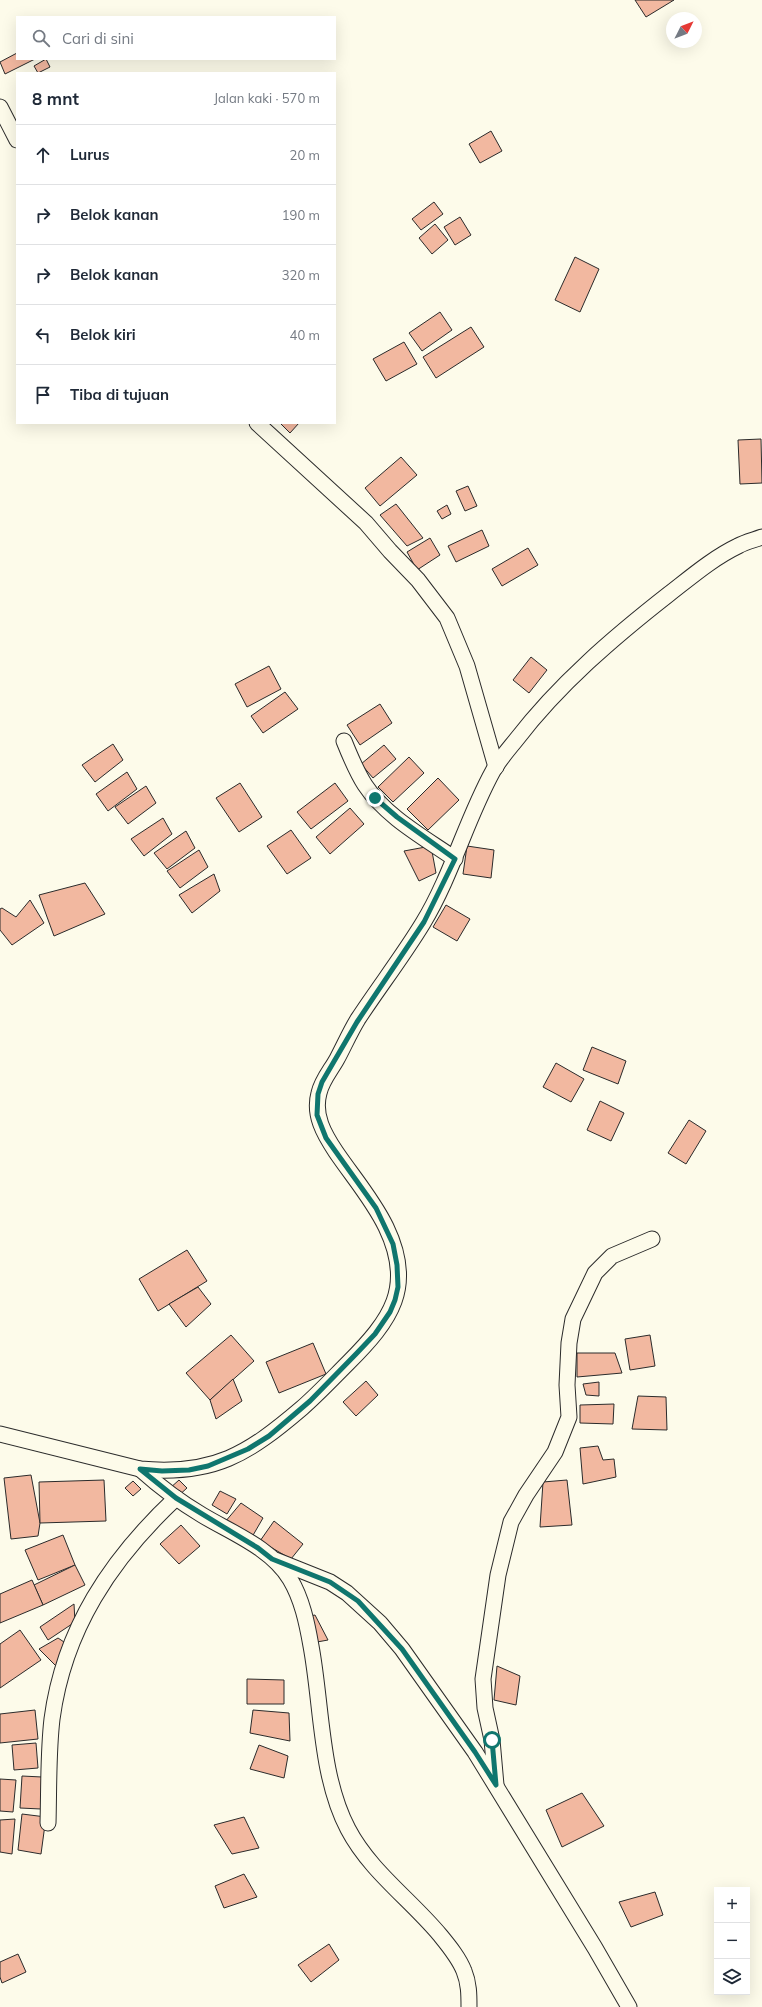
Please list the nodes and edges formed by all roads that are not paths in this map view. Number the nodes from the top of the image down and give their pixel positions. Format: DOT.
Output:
graph roads {
  1 [pos="0,107"];
  2 [pos="16,138"];
  3 [pos="259,424"];
  4 [pos="762,537"];
  5 [pos="344,741"];
  6 [pos="496,767"];
  7 [pos="455,859"];
  8 [pos="652,1239"];
  9 [pos="0,1434"];
  10 [pos="140,1469"];
  11 [pos="176,1498"];
  12 [pos="272,1559"];
  13 [pos="496,1785"];
  14 [pos="48,1823"];
  15 [pos="469,2007"];
  16 [pos="629,2007"];
  1 -- 2 [label="street"];
  3 -- 6 [label="street"];
  4 -- 6 [label="street"];
  5 -- 7 [label="street"];
  6 -- 7 [label="street"];
  7 -- 10 [label="street"];
  8 -- 13 [label="street"];
  9 -- 10 [label="street"];
  10 -- 11 [label="street"];
  11 -- 12 [label="street"];
  11 -- 14 [label="street"];
  12 -- 13 [label="street"];
  12 -- 15 [label="street"];
  13 -- 16 [label="street"];
}
